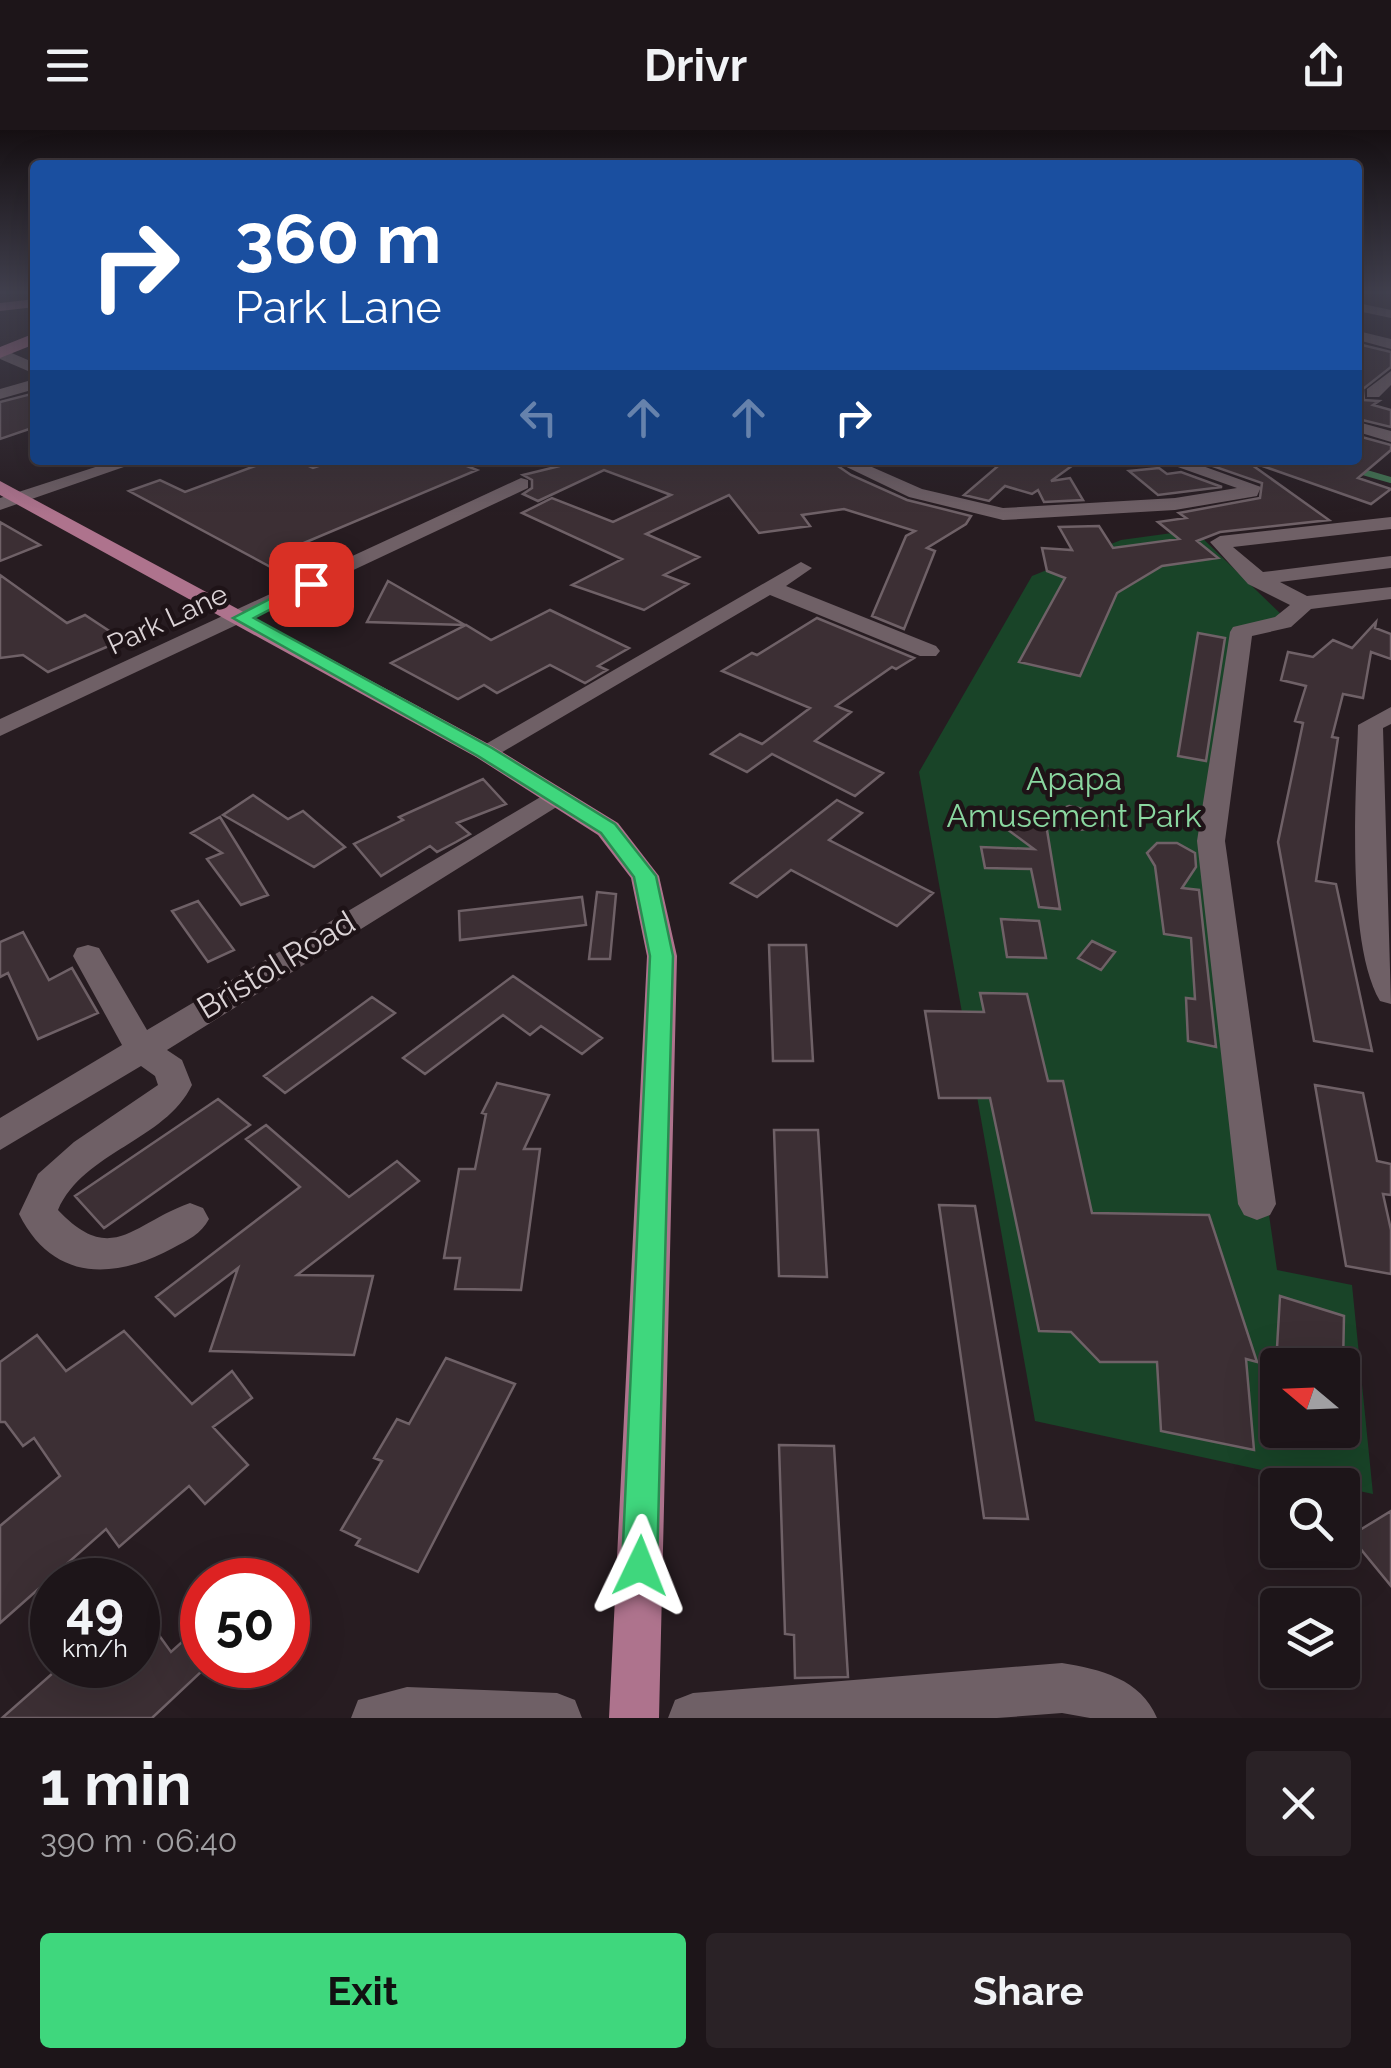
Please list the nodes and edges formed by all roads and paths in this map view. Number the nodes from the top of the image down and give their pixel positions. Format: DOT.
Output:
graph roads {
  1 [pos="1391,376"];
  2 [pos="30,385"];
  3 [pos="1373,392"];
  4 [pos="0,394"];
  5 [pos="1362,429"];
  6 [pos="1391,436"];
  7 [pos="117,465"];
  8 [pos="853,465"];
  9 [pos="1183,465"];
  10 [pos="521,484"];
  11 [pos="6,496"];
  12 [pos="1391,523"];
  13 [pos="1391,562"];
  14 [pos="801,568"];
  15 [pos="1255,579"];
  16 [pos="770,587"];
  17 [pos="1391,593"];
  18 [pos="1305,603"];
  19 [pos="241,618"];
  20 [pos="928,651"];
  21 [pos="1391,714"];
  22 [pos="0,728"];
  23 [pos="485,752"];
  24 [pos="554,797"];
  25 [pos="1380,822"];
  26 [pos="1380,882"];
  27 [pos="88,956"];
  28 [pos="1391,992"];
  29 [pos="140,1048"];
  30 [pos="0,1136"];
  31 [pos="1257,1204"];
  32 [pos="190,1219"];
  33 [pos="376,1718"];
  34 [pos="557,1718"];
  35 [pos="634,1718"];
  36 [pos="693,1718"];
  37 [pos="1132,1718"];
  1 -- 3 [label="street"];
  2 -- 4 [label="street"];
  5 -- 6 [label="street"];
  7 -- 11 [label="street"];
  8 -- 9 [label="street"];
  10 -- 19 [label="street, Park Lane"];
  11 -- 19 [label="main road"];
  12 -- 15 [label="street"];
  13 -- 15 [label="street"];
  14 -- 16 [label="street"];
  15 -- 18 [label="street"];
  16 -- 20 [label="street"];
  16 -- 23 [label="street"];
  17 -- 18 [label="street"];
  18 -- 31 [label="street"];
  19 -- 22 [label="street, Park Lane"];
  19 -- 23 [label="main road"];
  21 -- 25 [label="street"];
  23 -- 24 [label="main road"];
  24 -- 29 [label="street, Bristol Road"];
  24 -- 35 [label="main road"];
  25 -- 26 [label="street"];
  26 -- 28 [label="street"];
  27 -- 29 [label="street"];
  29 -- 30 [label="street, Bristol Road"];
  29 -- 32 [label="street"];
  33 -- 34 [label="street"];
  36 -- 37 [label="street"];
}
